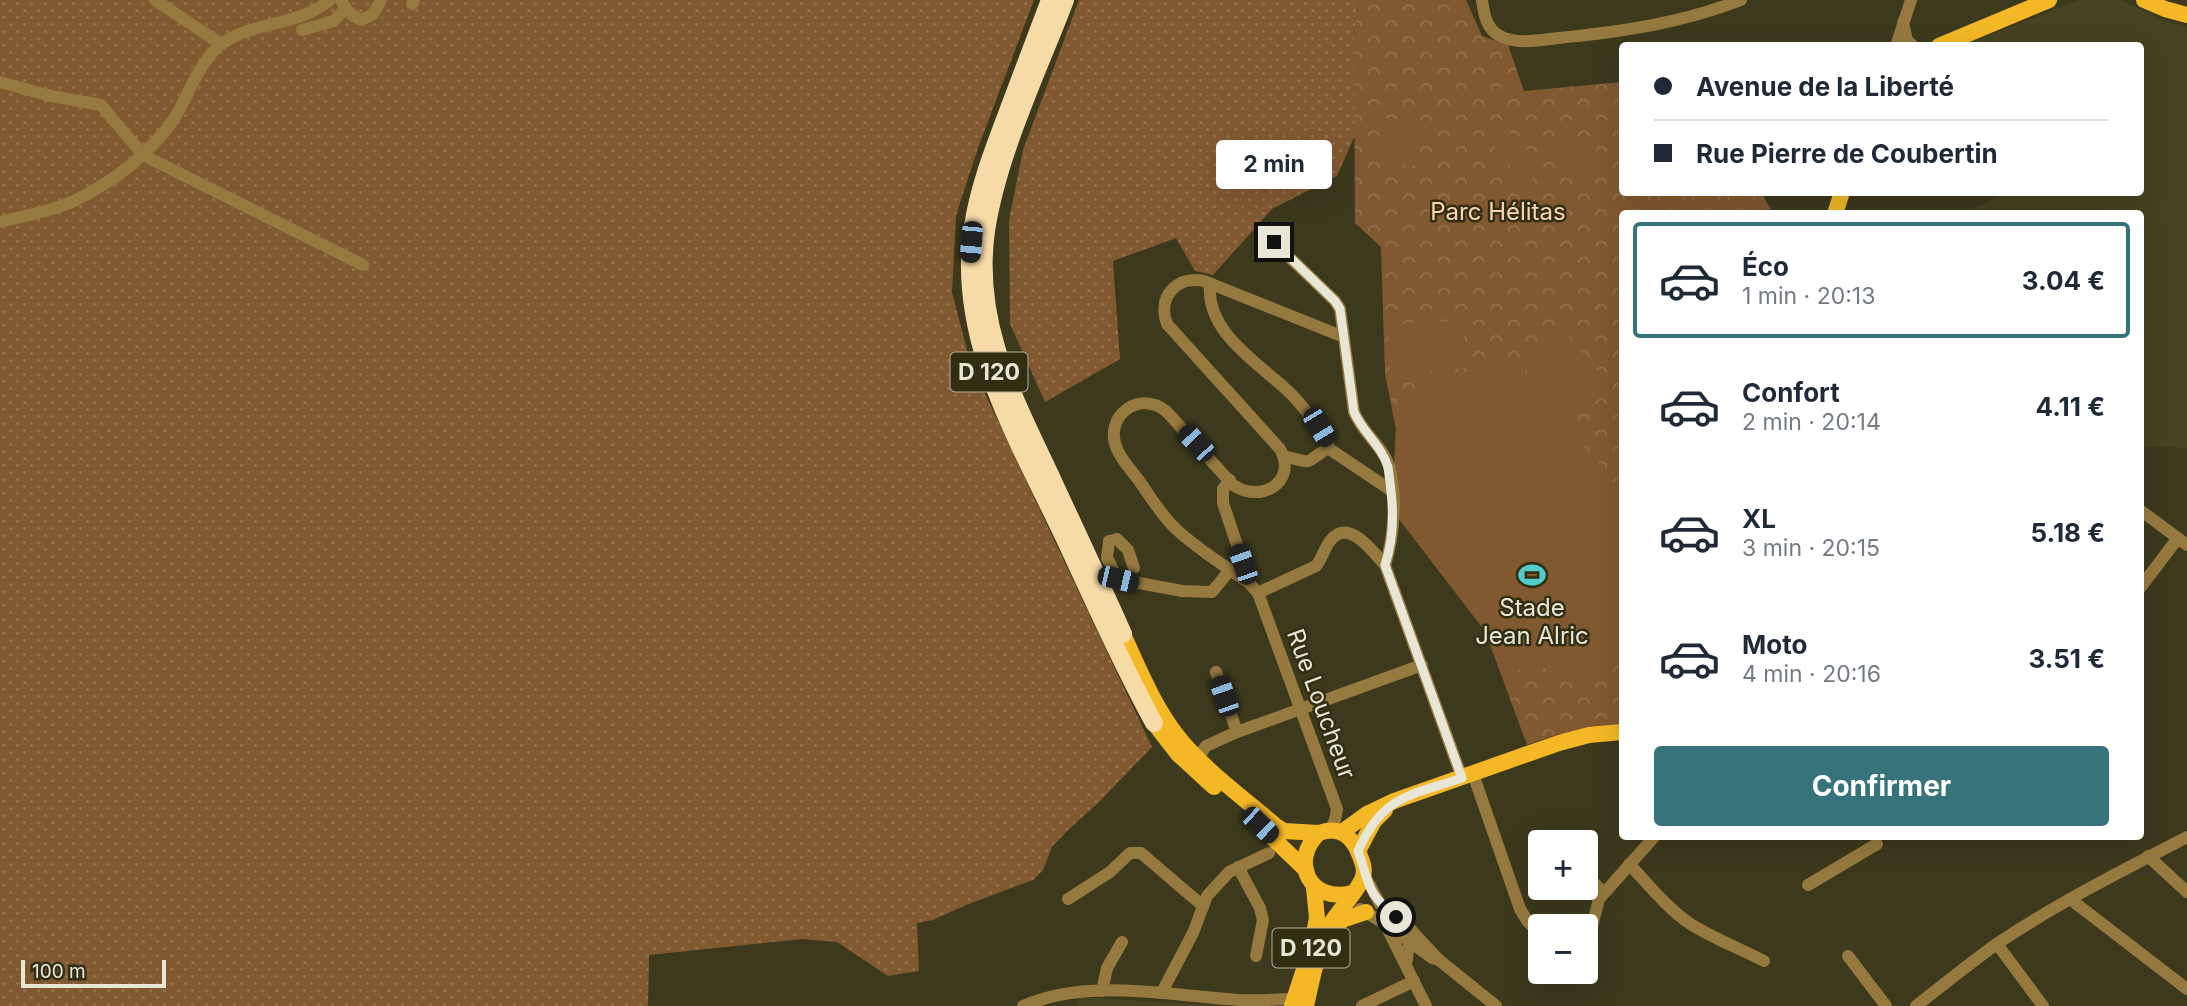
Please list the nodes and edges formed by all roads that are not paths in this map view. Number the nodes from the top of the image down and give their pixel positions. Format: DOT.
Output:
graph roads {
  1 [pos="155,0"];
  2 [pos="330,0"];
  3 [pos="381,0"];
  4 [pos="1050,0"];
  5 [pos="1065,0"];
  6 [pos="1482,0"];
  7 [pos="1741,0"];
  8 [pos="1911,0"];
  9 [pos="2049,0"];
  10 [pos="2144,0"];
  11 [pos="343,4"];
  12 [pos="2187,15"];
  13 [pos="1903,23"];
  14 [pos="302,30"];
  15 [pos="1897,42"];
  16 [pos="1909,42"];
  17 [pos="1949,42"];
  18 [pos="221,44"];
  19 [pos="0,82"];
  20 [pos="143,155"];
  21 [pos="0,222"];
  22 [pos="1261,230"];
  23 [pos="363,265"];
  24 [pos="1210,283"];
  25 [pos="1344,337"];
  26 [pos="1328,448"];
  27 [pos="1284,456"];
  28 [pos="1230,480"];
  29 [pos="1392,491"];
  30 [pos="2144,513"];
  31 [pos="2183,542"];
  32 [pos="1385,565"];
  33 [pos="1134,568"];
  34 [pos="1230,570"];
  35 [pos="2144,584"];
  36 [pos="1254,589"];
  37 [pos="1124,634"];
  38 [pos="1422,665"];
  39 [pos="1216,672"];
  40 [pos="1301,710"];
  41 [pos="1154,723"];
  42 [pos="1237,732"];
  43 [pos="1619,732"];
  44 [pos="1198,758"];
  45 [pos="1468,776"];
  46 [pos="1394,802"];
  47 [pos="1330,832"];
  48 [pos="2187,837"];
  49 [pos="1651,840"];
  50 [pos="1877,845"];
  51 [pos="1358,851"];
  52 [pos="1269,853"];
  53 [pos="2148,856"];
  54 [pos="1629,864"];
  55 [pos="1238,867"];
  56 [pos="1306,870"];
  57 [pos="1364,874"];
  58 [pos="1808,885"];
  59 [pos="1598,887"];
  60 [pos="1314,888"];
  61 [pos="2187,892"];
  62 [pos="1604,893"];
  63 [pos="1344,897"];
  64 [pos="1068,899"];
  65 [pos="2070,899"];
  66 [pos="1203,906"];
  67 [pos="1366,912"];
  68 [pos="1594,914"];
  69 [pos="1528,922"];
  70 [pos="1384,923"];
  71 [pos="1411,937"];
  72 [pos="1122,942"];
  73 [pos="1997,944"];
  74 [pos="1321,950"];
  75 [pos="1256,956"];
  76 [pos="1848,956"];
  77 [pos="1764,961"];
  78 [pos="1406,965"];
  79 [pos="1413,981"];
  80 [pos="2187,989"];
  81 [pos="1102,992"];
  82 [pos="1162,992"];
  83 [pos="1246,1003"];
  84 [pos="1297,1004"];
  85 [pos="1023,1006"];
  86 [pos="1362,1006"];
  87 [pos="1426,1006"];
  88 [pos="1496,1006"];
  89 [pos="1886,1006"];
  90 [pos="1916,1006"];
  91 [pos="2043,1006"];
  1 -- 18 [label="street"];
  2 -- 18 [label="street"];
  3 -- 11 [label="street"];
  4 -- 41 [label="highway, D 120"];
  5 -- 37 [label="highway, D 120"];
  6 -- 7 [label="street"];
  8 -- 13 [label="street"];
  9 -- 17 [label="main road"];
  10 -- 12 [label="main road"];
  11 -- 14 [label="street"];
  13 -- 15 [label="street"];
  13 -- 16 [label="street"];
  18 -- 20 [label="street"];
  19 -- 20 [label="street"];
  20 -- 21 [label="street"];
  20 -- 23 [label="street"];
  22 -- 25 [label="street"];
  24 -- 25 [label="street"];
  24 -- 26 [label="street"];
  24 -- 27 [label="street"];
  25 -- 29 [label="street"];
  26 -- 27 [label="street"];
  26 -- 29 [label="street"];
  27 -- 28 [label="street"];
  28 -- 34 [label="street"];
  28 -- 36 [label="street, Rue Loucheur"];
  29 -- 32 [label="street"];
  30 -- 31 [label="street"];
  31 -- 35 [label="street"];
  32 -- 36 [label="street"];
  32 -- 38 [label="street"];
  33 -- 34 [label="street"];
  34 -- 36 [label="street"];
  36 -- 40 [label="street, Rue Loucheur"];
  37 -- 44 [label="main road, D 120"];
  38 -- 40 [label="street"];
  38 -- 45 [label="street"];
  39 -- 42 [label="street"];
  40 -- 42 [label="street"];
  40 -- 47 [label="street, Rue Loucheur"];
  41 -- 56 [label="main road, D 120"];
  42 -- 44 [label="street"];
  43 -- 45 [label="main road"];
  44 -- 47 [label="main road, D 120"];
  45 -- 46 [label="main road"];
  45 -- 69 [label="street"];
  46 -- 47 [label="main road"];
  46 -- 51 [label="main road"];
  47 -- 51 [label="main road"];
  47 -- 56 [label="main road"];
  48 -- 53 [label="street"];
  49 -- 54 [label="street"];
  50 -- 58 [label="street"];
  51 -- 57 [label="main road"];
  52 -- 55 [label="street"];
  53 -- 61 [label="street"];
  53 -- 65 [label="street"];
  54 -- 62 [label="street"];
  54 -- 77 [label="street"];
  55 -- 66 [label="street"];
  55 -- 75 [label="street"];
  56 -- 60 [label="main road"];
  57 -- 63 [label="main road"];
  57 -- 71 [label="street"];
  59 -- 62 [label="street"];
  60 -- 63 [label="main road"];
  60 -- 84 [label="main road, D 120"];
  62 -- 68 [label="street"];
  63 -- 67 [label="street"];
  63 -- 74 [label="main road, D 120"];
  64 -- 66 [label="street"];
  65 -- 73 [label="street"];
  65 -- 80 [label="street"];
  66 -- 82 [label="street"];
  67 -- 70 [label="street"];
  67 -- 74 [label="main road"];
  70 -- 71 [label="street"];
  70 -- 78 [label="street"];
  71 -- 78 [label="street"];
  71 -- 88 [label="street"];
  72 -- 81 [label="street"];
  73 -- 90 [label="street"];
  73 -- 91 [label="street"];
  74 -- 84 [label="main road, D 120"];
  76 -- 89 [label="street"];
  78 -- 79 [label="street"];
  79 -- 86 [label="street"];
  79 -- 87 [label="street"];
  81 -- 82 [label="street"];
  81 -- 85 [label="street"];
  82 -- 83 [label="street"];
  83 -- 84 [label="street"];
}
